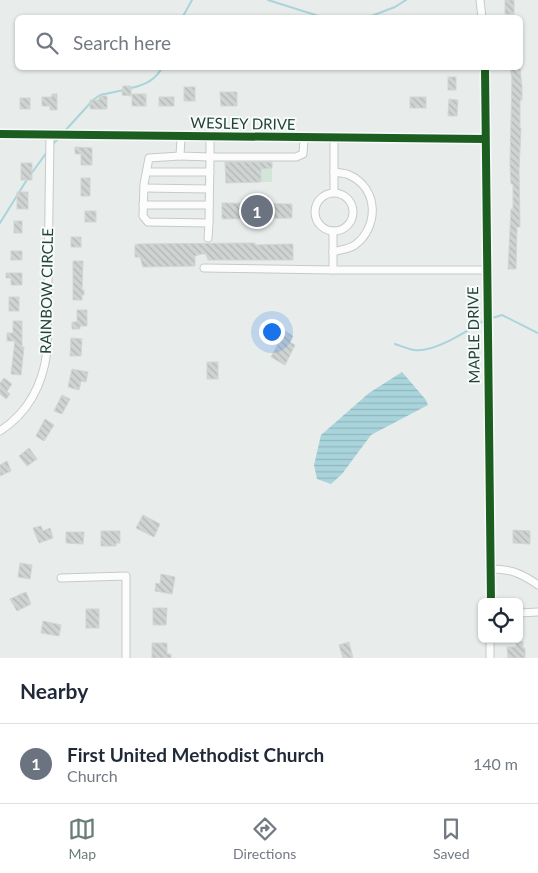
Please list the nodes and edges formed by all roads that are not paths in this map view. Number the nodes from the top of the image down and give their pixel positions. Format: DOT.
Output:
graph roads {
  1 [pos="480,0"];
  2 [pos="482,15"];
  3 [pos="485,70"];
  4 [pos="0,134"];
  5 [pos="50,135"];
  6 [pos="181,137"];
  7 [pos="210,137"];
  8 [pos="304,138"];
  9 [pos="334,138"];
  10 [pos="486,139"];
  11 [pos="180,156"];
  12 [pos="210,157"];
  13 [pos="147,172"];
  14 [pos="210,172"];
  15 [pos="334,172"];
  16 [pos="144,188"];
  17 [pos="209,189"];
  18 [pos="334,192"];
  19 [pos="144,205"];
  20 [pos="209,205"];
  21 [pos="209,223"];
  22 [pos="333,231"];
  23 [pos="208,238"];
  24 [pos="333,252"];
  25 [pos="204,268"];
  26 [pos="333,270"];
  27 [pos="487,270"];
  28 [pos="0,431"];
  29 [pos="490,569"];
  30 [pos="60,578"];
  31 [pos="538,585"];
  32 [pos="491,598"];
  33 [pos="538,612"];
  34 [pos="523,613"];
  35 [pos="490,643"];
  36 [pos="126,658"];
  37 [pos="490,658"];
  1 -- 2 [label="street"];
  3 -- 10 [label="street, MAPLE DRIVE"];
  4 -- 5 [label="street, WESLEY DRIVE"];
  5 -- 6 [label="street, WESLEY DRIVE"];
  5 -- 28 [label="street, RAINBOW CIRCLE"];
  6 -- 7 [label="street, WESLEY DRIVE"];
  6 -- 11 [label="street"];
  7 -- 8 [label="street, WESLEY DRIVE"];
  7 -- 12 [label="street"];
  8 -- 9 [label="street, WESLEY DRIVE"];
  8 -- 12 [label="street"];
  9 -- 10 [label="street, WESLEY DRIVE"];
  9 -- 15 [label="street"];
  10 -- 27 [label="street, MAPLE DRIVE"];
  11 -- 12 [label="street"];
  11 -- 13 [label="street"];
  12 -- 14 [label="street"];
  13 -- 14 [label="street"];
  13 -- 16 [label="street"];
  14 -- 17 [label="street"];
  15 -- 18 [label="street"];
  15 -- 24 [label="street"];
  16 -- 17 [label="street"];
  16 -- 19 [label="street"];
  17 -- 20 [label="street"];
  18 -- 22 [label="street"];
  18 -- 22 [label="street"];
  19 -- 20 [label="street"];
  19 -- 21 [label="street"];
  20 -- 21 [label="street"];
  21 -- 23 [label="street"];
  22 -- 24 [label="street"];
  24 -- 26 [label="street"];
  25 -- 26 [label="street"];
  26 -- 27 [label="street"];
  27 -- 29 [label="street, MAPLE DRIVE"];
  29 -- 31 [label="street"];
  29 -- 32 [label="street, MAPLE DRIVE"];
  30 -- 36 [label="street"];
  33 -- 34 [label="street"];
  35 -- 37 [label="street"];
}
